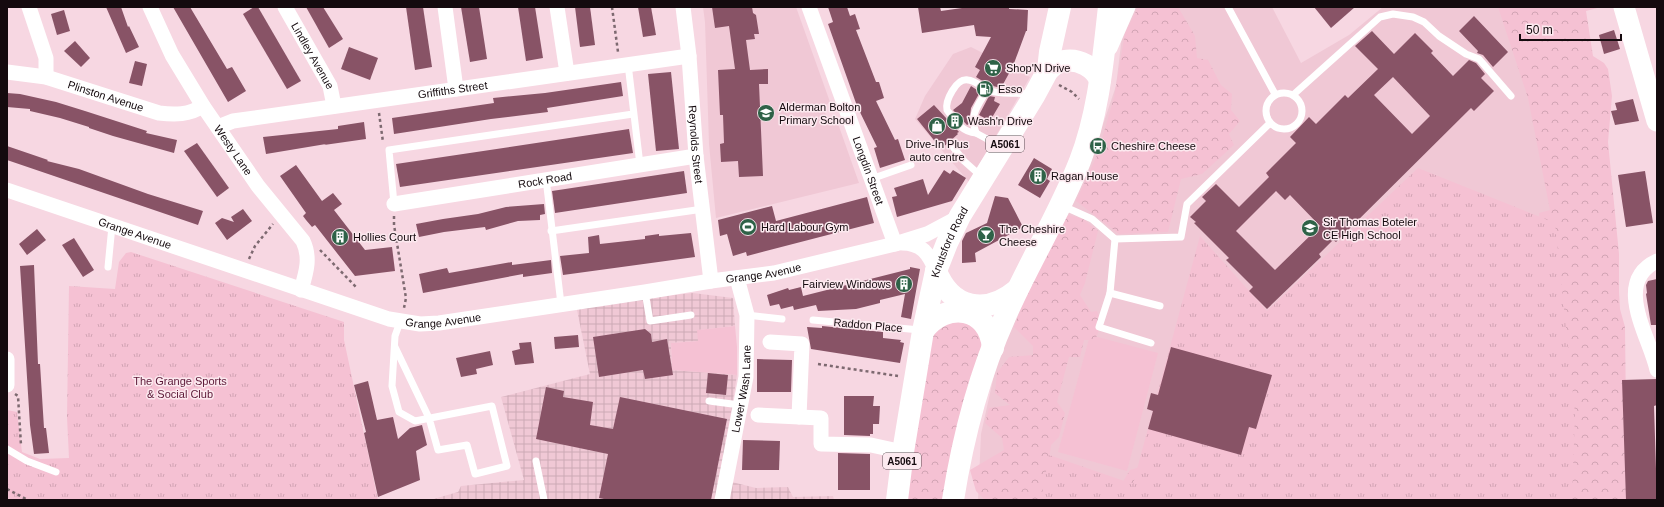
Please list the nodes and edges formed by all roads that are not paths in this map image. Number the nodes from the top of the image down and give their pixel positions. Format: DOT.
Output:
graph roads {
  1 [pos="29,7"];
  2 [pos="150,7"];
  3 [pos="285,7"];
  4 [pos="445,7"];
  5 [pos="557,7"];
  6 [pos="683,7"];
  7 [pos="809,7"];
  8 [pos="1060,7"];
  9 [pos="1109,7"];
  10 [pos="1128,7"];
  11 [pos="1228,7"];
  12 [pos="1624,7"];
  13 [pos="690,56"];
  14 [pos="624,65"];
  15 [pos="7,72"];
  16 [pos="567,73"];
  17 [pos="1101,74"];
  18 [pos="46,76"];
  19 [pos="1052,76"];
  20 [pos="456,89"];
  21 [pos="987,90"];
  22 [pos="1275,94"];
  23 [pos="1293,94"];
  24 [pos="1034,96"];
  25 [pos="1511,96"];
  26 [pos="203,106"];
  27 [pos="334,106"];
  28 [pos="633,114"];
  29 [pos="1657,122"];
  30 [pos="1270,123"];
  31 [pos="218,127"];
  32 [pos="976,133"];
  33 [pos="953,147"];
  34 [pos="1000,152"];
  35 [pos="696,156"];
  36 [pos="640,165"];
  37 [pos="912,166"];
  38 [pos="984,178"];
  39 [pos="871,179"];
  40 [pos="546,180"];
  41 [pos="7,190"];
  42 [pos="394,204"];
  43 [pos="1060,204"];
  44 [pos="703,209"];
  45 [pos="960,216"];
  46 [pos="112,226"];
  47 [pos="552,232"];
  48 [pos="1115,238"];
  49 [pos="895,244"];
  50 [pos="1657,261"];
  51 [pos="108,267"];
  52 [pos="936,271"];
  53 [pos="737,278"];
  54 [pos="711,281"];
  55 [pos="301,290"];
  56 [pos="1017,290"];
  57 [pos="644,292"];
  58 [pos="1110,293"];
  59 [pos="561,304"];
  60 [pos="1160,306"];
  61 [pos="691,315"];
  62 [pos="747,315"];
  63 [pos="782,318"];
  64 [pos="813,320"];
  65 [pos="400,322"];
  66 [pos="923,330"];
  67 [pos="770,342"];
  68 [pos="1151,343"];
  69 [pos="395,347"];
  70 [pos="993,348"];
  71 [pos="7,359"];
  72 [pos="1657,370"];
  73 [pos="10,389"];
  74 [pos="709,401"];
  75 [pos="740,406"];
  76 [pos="758,415"];
  77 [pos="799,417"];
  78 [pos="429,418"];
  79 [pos="7,449"];
  80 [pos="903,452"];
  81 [pos="536,461"];
  82 [pos="56,472"];
  83 [pos="544,500"];
  84 [pos="722,500"];
  85 [pos="897,500"];
  86 [pos="953,500"];
  1 -- 18 [label="street"];
  2 -- 26 [label="street, Westy Lane"];
  3 -- 27 [label="street, Lindley Avenue"];
  4 -- 20 [label="street"];
  5 -- 16 [label="street"];
  6 -- 13 [label="street, Reynolds Street"];
  7 -- 39 [label="street, Longdin Street"];
  8 -- 19 [label="highway, Knutsford Road / A5061"];
  9 -- 17 [label="highway"];
  10 -- 17 [label="street"];
  11 -- 22 [label="lane"];
  12 -- 29 [label="main road"];
  13 -- 14 [label="street, Griffiths Street"];
  13 -- 35 [label="street, Reynolds Street"];
  14 -- 16 [label="street, Griffiths Street"];
  14 -- 28 [label="lane"];
  15 -- 18 [label="street, Plinston Avenue"];
  16 -- 20 [label="street, Griffiths Street"];
  17 -- 19 [label="highway"];
  17 -- 43 [label="highway"];
  18 -- 26 [label="street, Plinston Avenue"];
  19 -- 24 [label="highway, Knutsford Road / A5061"];
  20 -- 27 [label="street, Griffiths Street"];
  21 -- 24 [label="lane"];
  21 -- 32 [label="lane"];
  21 -- 32 [label="lane"];
  22 -- 23 [label="lane"];
  22 -- 30 [label="lane"];
  23 -- 25 [label="lane"];
  23 -- 30 [label="lane"];
  24 -- 34 [label="highway, Knutsford Road / A5061"];
  26 -- 31 [label="street, Westy Lane"];
  27 -- 31 [label="street, Griffiths Street"];
  28 -- 36 [label="lane"];
  28 -- 42 [label="lane"];
  30 -- 48 [label="lane"];
  31 -- 55 [label="street, Westy Lane"];
  32 -- 34 [label="lane"];
  33 -- 38 [label="lane"];
  34 -- 38 [label="highway, Knutsford Road / A5061"];
  35 -- 36 [label="street, Rock Road"];
  35 -- 44 [label="street, Reynolds Street"];
  36 -- 40 [label="street, Rock Road"];
  37 -- 39 [label="lane"];
  38 -- 45 [label="highway, Knutsford Road / A5061"];
  39 -- 49 [label="street, Longdin Street"];
  40 -- 42 [label="street, Rock Road"];
  40 -- 47 [label="lane"];
  41 -- 46 [label="street, Grange Avenue"];
  43 -- 48 [label="lane"];
  43 -- 56 [label="highway"];
  44 -- 47 [label="lane"];
  44 -- 54 [label="street, Reynolds Street"];
  45 -- 49 [label="street, Grange Avenue"];
  45 -- 52 [label="highway, Knutsford Road / A5061"];
  46 -- 51 [label="lane"];
  46 -- 55 [label="street, Grange Avenue"];
  47 -- 59 [label="lane"];
  48 -- 58 [label="lane"];
  49 -- 52 [label="street, Grange Avenue"];
  49 -- 53 [label="street, Grange Avenue"];
  50 -- 72 [label="street"];
  52 -- 56 [label="highway"];
  52 -- 66 [label="highway, Knutsford Road / A5061"];
  53 -- 54 [label="street, Grange Avenue"];
  53 -- 62 [label="street, Lower Wash Lane"];
  54 -- 57 [label="street, Grange Avenue"];
  55 -- 65 [label="street, Grange Avenue"];
  56 -- 70 [label="highway"];
  57 -- 59 [label="street, Grange Avenue"];
  57 -- 61 [label="lane"];
  58 -- 60 [label="lane"];
  58 -- 68 [label="lane"];
  59 -- 65 [label="street, Grange Avenue"];
  62 -- 63 [label="lane"];
  62 -- 75 [label="street, Lower Wash Lane"];
  64 -- 66 [label="lane, Raddon Place"];
  65 -- 69 [label="lane"];
  66 -- 70 [label="highway"];
  66 -- 80 [label="highway, Knutsford Road / A5061"];
  67 -- 77 [label="street"];
  69 -- 78 [label="lane"];
  69 -- 78 [label="lane"];
  70 -- 86 [label="highway"];
  71 -- 73 [label="street"];
  74 -- 75 [label="lane"];
  75 -- 84 [label="street, Lower Wash Lane"];
  76 -- 77 [label="street"];
  77 -- 80 [label="street"];
  78 -- 78 [label="lane"];
  79 -- 82 [label="lane"];
  80 -- 85 [label="highway, Knutsford Road / A5061"];
  81 -- 83 [label="lane"];
}
